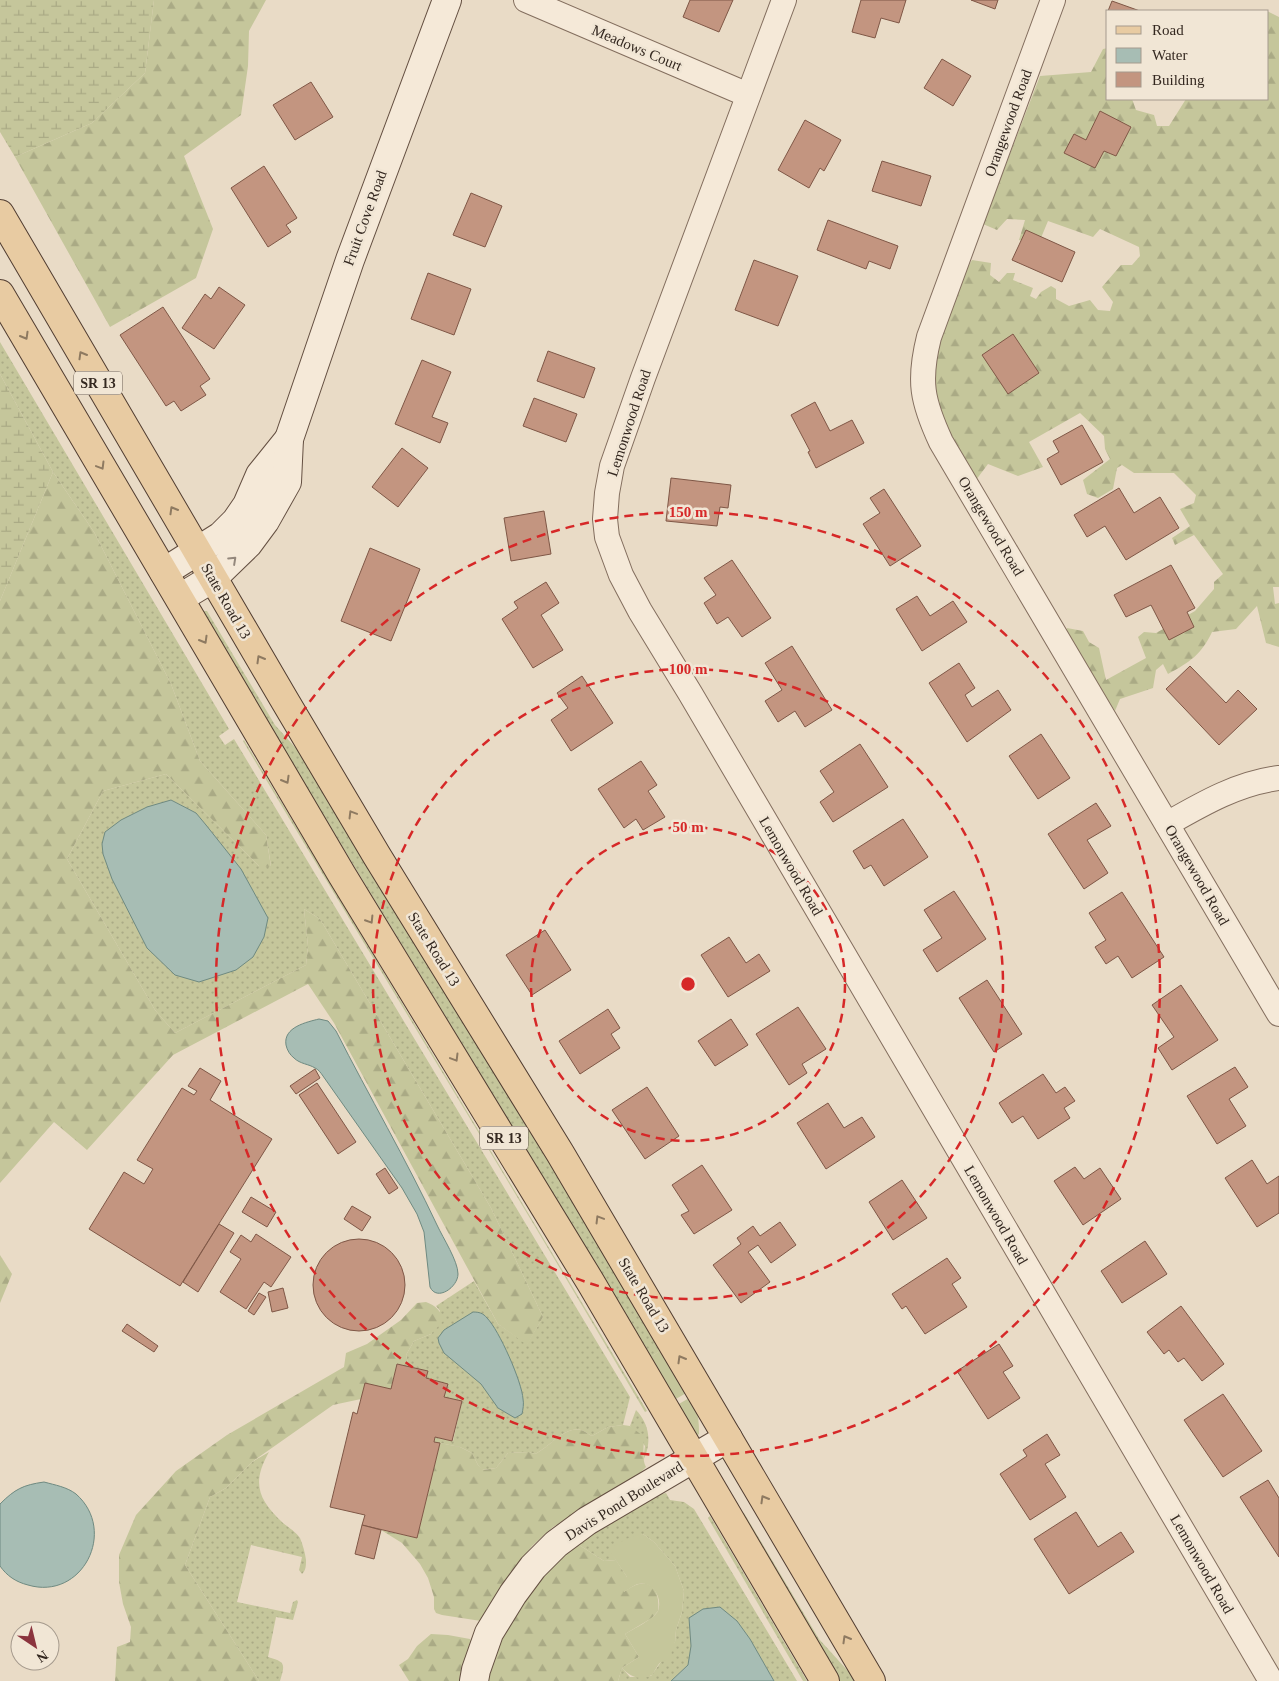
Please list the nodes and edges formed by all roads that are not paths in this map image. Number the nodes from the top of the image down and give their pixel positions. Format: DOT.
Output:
graph roads {
  1 [pos="447,0"];
  2 [pos="526,0"];
  3 [pos="784,0"];
  4 [pos="1053,0"];
  5 [pos="748,95"];
  6 [pos="0,214"];
  7 [pos="0,294"];
  8 [pos="288,439"];
  9 [pos="197,552"];
  10 [pos="164,572"];
  11 [pos="213,578"];
  12 [pos="180,598"];
  13 [pos="1279,778"];
  14 [pos="1167,824"];
  15 [pos="1279,1014"];
  16 [pos="728,1438"];
  17 [pos="694,1457"];
  18 [pos="474,1681"];
  19 [pos="825,1681"];
  20 [pos="871,1681"];
  21 [pos="1271,1681"];
  1 -- 8 [label="street, Fruit Cove Road"];
  2 -- 5 [label="street, Meadows Court"];
  3 -- 5 [label="street, Lemonwood Road"];
  4 -- 14 [label="street, Orangewood Road"];
  5 -- 21 [label="street, Lemonwood Road"];
  9 -- 6 [label="main road, State Road 13 / SR 13, one-way"];
  7 -- 10 [label="main road, SR 13, one-way"];
  8 -- 9 [label="street, Fruit Cove Road"];
  11 -- 8 [label="street, Fruit Cove Road, one-way"];
  9 -- 10 [label="street, Fruit Cove Road"];
  9 -- 11 [label="main road, State Road 13 / SR 13"];
  10 -- 12 [label="main road, SR 13"];
  11 -- 12 [label="street, Fruit Cove Road"];
  16 -- 11 [label="main road, State Road 13 / SR 13, one-way"];
  12 -- 17 [label="main road, SR 13, one-way"];
  13 -- 14 [label="street"];
  14 -- 15 [label="street, Orangewood Road"];
  16 -- 17 [label="street, Davis Pond Boulevard"];
  20 -- 16 [label="main road, State Road 13 / SR 13, one-way"];
  17 -- 18 [label="street, Davis Pond Boulevard"];
  17 -- 19 [label="main road, SR 13"];
}
